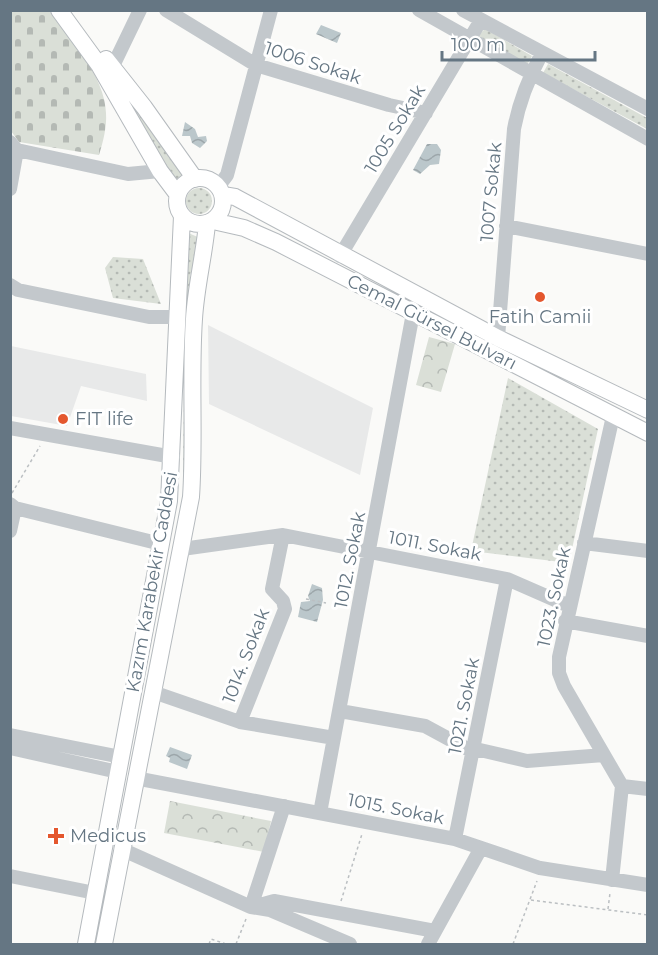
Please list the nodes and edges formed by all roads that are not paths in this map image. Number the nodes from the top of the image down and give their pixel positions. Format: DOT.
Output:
graph roads {
  1 [pos="59,10"];
  2 [pos="70,10"];
  3 [pos="140,10"];
  4 [pos="166,10"];
  5 [pos="271,10"];
  6 [pos="419,10"];
  7 [pos="464,10"];
  8 [pos="481,20"];
  9 [pos="468,40"];
  10 [pos="542,53"];
  11 [pos="256,65"];
  12 [pos="112,68"];
  13 [pos="531,75"];
  14 [pos="648,109"];
  15 [pos="426,113"];
  16 [pos="648,139"];
  17 [pos="14,146"];
  18 [pos="160,171"];
  19 [pos="195,179"];
  20 [pos="10,189"];
  21 [pos="220,191"];
  22 [pos="178,195"];
  23 [pos="182,216"];
  24 [pos="210,222"];
  25 [pos="506,226"];
  26 [pos="648,254"];
  27 [pos="340,256"];
  28 [pos="10,285"];
  29 [pos="413,313"];
  30 [pos="178,317"];
  31 [pos="498,338"];
  32 [pos="648,410"];
  33 [pos="613,416"];
  34 [pos="10,428"];
  35 [pos="648,433"];
  36 [pos="173,457"];
  37 [pos="12,503"];
  38 [pos="10,531"];
  39 [pos="283,535"];
  40 [pos="584,543"];
  41 [pos="161,544"];
  42 [pos="182,549"];
  43 [pos="648,551"];
  44 [pos="370,552"];
  45 [pos="507,579"];
  46 [pos="569,606"];
  47 [pos="566,621"];
  48 [pos="648,636"];
  49 [pos="153,692"];
  50 [pos="340,711"];
  51 [pos="240,722"];
  52 [pos="10,735"];
  53 [pos="334,738"];
  54 [pos="10,748"];
  55 [pos="473,753"];
  56 [pos="604,754"];
  57 [pos="119,765"];
  58 [pos="135,778"];
  59 [pos="622,786"];
  60 [pos="648,789"];
  61 [pos="284,806"];
  62 [pos="320,813"];
  63 [pos="455,839"];
  64 [pos="481,848"];
  65 [pos="121,849"];
  66 [pos="10,876"];
  67 [pos="612,880"];
  68 [pos="648,885"];
  69 [pos="95,893"];
  70 [pos="251,907"];
  71 [pos="435,931"];
  72 [pos="86,945"];
  73 [pos="104,945"];
  74 [pos="350,945"];
  75 [pos="429,945"];
  1 -- 18 [label="main road"];
  2 -- 12 [label="main road"];
  3 -- 12 [label="street"];
  4 -- 11 [label="street, 1006 Sokak"];
  5 -- 11 [label="street"];
  6 -- 9 [label="street"];
  7 -- 8 [label="street"];
  8 -- 9 [label="street, 1005 Sokak"];
  8 -- 10 [label="street"];
  9 -- 13 [label="street"];
  9 -- 15 [label="street, 1005 Sokak"];
  10 -- 13 [label="street, 1007 Sokak"];
  10 -- 14 [label="street"];
  11 -- 15 [label="street, 1006 Sokak"];
  11 -- 21 [label="street"];
  12 -- 19 [label="main road"];
  13 -- 16 [label="street"];
  13 -- 25 [label="street, 1007 Sokak"];
  15 -- 27 [label="street, 1005 Sokak"];
  17 -- 18 [label="street"];
  17 -- 20 [label="street"];
  18 -- 22 [label="main road"];
  19 -- 21 [label="main road"];
  19 -- 22 [label="main road"];
  21 -- 24 [label="main road"];
  21 -- 27 [label="main road, Cemal Gürsel Bulvarı"];
  22 -- 23 [label="main road"];
  23 -- 24 [label="main road"];
  23 -- 30 [label="main road, Kazım Karabekir Caddesi"];
  24 -- 29 [label="main road, Cemal Gürsel Bulvarı"];
  24 -- 42 [label="main road, Kazım Karabekir Caddesi"];
  25 -- 26 [label="street"];
  25 -- 31 [label="street, 1007 Sokak"];
  27 -- 31 [label="main road, Cemal Gürsel Bulvarı"];
  28 -- 30 [label="street"];
  29 -- 33 [label="main road, Cemal Gürsel Bulvarı"];
  29 -- 44 [label="street, 1012. Sokak"];
  30 -- 36 [label="main road, Kazım Karabekir Caddesi"];
  31 -- 32 [label="main road, Cemal Gürsel Bulvarı"];
  33 -- 35 [label="main road, Cemal Gürsel Bulvarı"];
  33 -- 40 [label="street, 1023. Sokak"];
  34 -- 36 [label="street"];
  36 -- 41 [label="main road, Kazım Karabekir Caddesi"];
  37 -- 38 [label="street"];
  37 -- 41 [label="street"];
  39 -- 42 [label="street, 1011. Sokak"];
  39 -- 44 [label="street, 1011. Sokak"];
  39 -- 51 [label="street, 1014. Sokak"];
  40 -- 43 [label="street"];
  40 -- 46 [label="street, 1023. Sokak"];
  41 -- 57 [label="main road, Kazım Karabekir Caddesi"];
  42 -- 49 [label="main road, Kazım Karabekir Caddesi"];
  44 -- 45 [label="street, 1011. Sokak"];
  44 -- 50 [label="street, 1012. Sokak"];
  45 -- 46 [label="street, 1011. Sokak"];
  45 -- 55 [label="street, 1021. Sokak"];
  46 -- 47 [label="street, 1023. Sokak"];
  47 -- 48 [label="street"];
  47 -- 56 [label="street, 1023. Sokak"];
  49 -- 51 [label="street"];
  49 -- 58 [label="main road, Kazım Karabekir Caddesi"];
  50 -- 53 [label="street, 1012. Sokak"];
  50 -- 55 [label="street"];
  51 -- 53 [label="street"];
  52 -- 57 [label="street"];
  53 -- 62 [label="street, 1012. Sokak"];
  54 -- 57 [label="street"];
  55 -- 56 [label="street"];
  55 -- 63 [label="street, 1021. Sokak"];
  56 -- 59 [label="street, 1023. Sokak"];
  57 -- 69 [label="main road, Kazım Karabekir Caddesi"];
  58 -- 61 [label="street, 1015. Sokak"];
  58 -- 65 [label="main road, Kazım Karabekir Caddesi"];
  59 -- 60 [label="street"];
  59 -- 67 [label="street"];
  61 -- 62 [label="street, 1015. Sokak"];
  61 -- 70 [label="street"];
  62 -- 63 [label="street, 1015. Sokak"];
  63 -- 64 [label="street, 1015. Sokak"];
  64 -- 67 [label="street, 1015. Sokak"];
  64 -- 71 [label="street"];
  65 -- 70 [label="street"];
  65 -- 73 [label="main road, Kazım Karabekir Caddesi"];
  66 -- 69 [label="street"];
  67 -- 68 [label="street, 1015. Sokak"];
  69 -- 72 [label="main road, Kazım Karabekir Caddesi"];
  70 -- 71 [label="street"];
  70 -- 74 [label="street"];
  71 -- 75 [label="street"];
}
